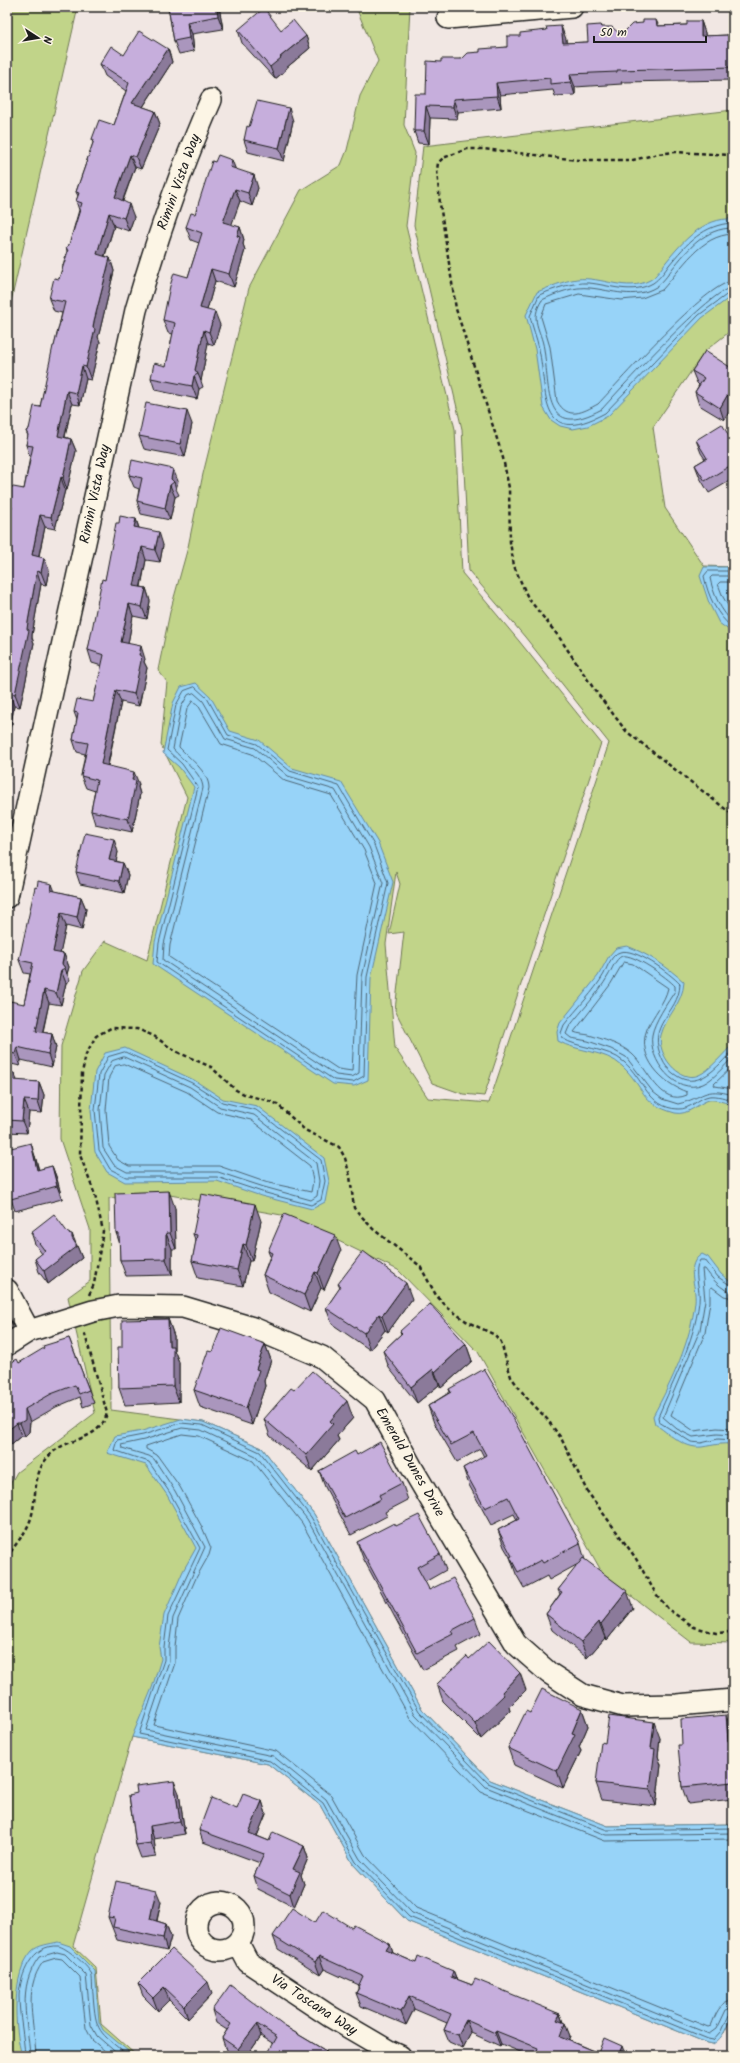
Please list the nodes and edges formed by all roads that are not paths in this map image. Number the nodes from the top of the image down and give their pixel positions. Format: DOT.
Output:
graph roads {
  1 [pos="572,7"];
  2 [pos="448,18"];
  3 [pos="211,100"];
  4 [pos="7,897"];
  5 [pos="7,1290"];
  6 [pos="29,1331"];
  7 [pos="7,1345"];
  8 [pos="733,1700"];
  9 [pos="238,1943"];
  10 [pos="400,2056"];
  1 -- 2 [label="street"];
  3 -- 4 [label="street, Rimini Vista Way"];
  5 -- 6 [label="street"];
  6 -- 7 [label="street, Emerald Dunes Drive"];
  6 -- 8 [label="street, Emerald Dunes Drive"];
  9 -- 10 [label="street, Via Toscana Way"];
}
